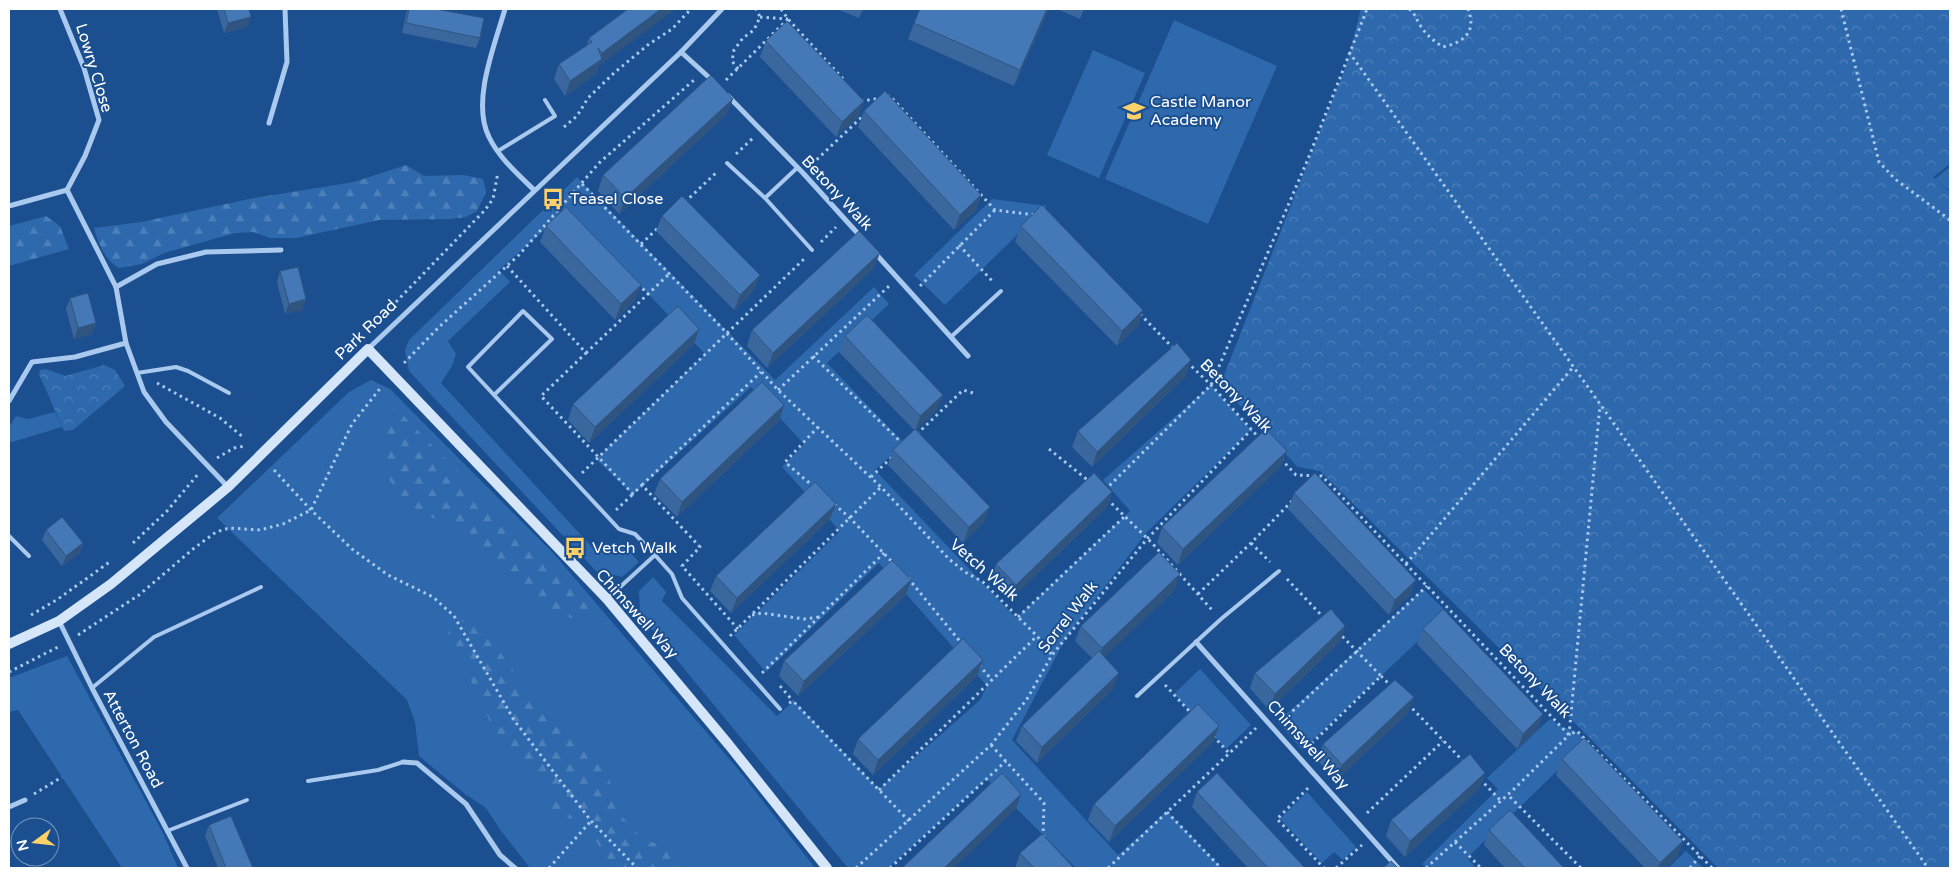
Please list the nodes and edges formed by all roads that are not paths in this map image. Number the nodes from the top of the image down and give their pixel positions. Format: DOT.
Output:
graph roads {
  1 [pos="60,9"];
  2 [pos="285,9"];
  3 [pos="505,9"];
  4 [pos="722,9"];
  5 [pos="681,52"];
  6 [pos="719,87"];
  7 [pos="725,93"];
  8 [pos="545,100"];
  9 [pos="269,123"];
  10 [pos="498,151"];
  11 [pos="727,163"];
  12 [pos="797,168"];
  13 [pos="67,190"];
  14 [pos="534,190"];
  15 [pos="765,198"];
  16 [pos="9,206"];
  17 [pos="864,241"];
  18 [pos="870,248"];
  19 [pos="280,250"];
  20 [pos="812,250"];
  21 [pos="116,287"];
  22 [pos="1001,292"];
  23 [pos="952,336"];
  24 [pos="126,344"];
  25 [pos="368,349"];
  26 [pos="968,356"];
  27 [pos="137,373"];
  28 [pos="229,393"];
  29 [pos="494,395"];
  30 [pos="9,401"];
  31 [pos="228,487"];
  32 [pos="9,536"];
  33 [pos="655,555"];
  34 [pos="29,556"];
  35 [pos="1279,571"];
  36 [pos="261,587"];
  37 [pos="607,599"];
  38 [pos="59,621"];
  39 [pos="1196,642"];
  40 [pos="9,644"];
  41 [pos="92,688"];
  42 [pos="1137,696"];
  43 [pos="780,709"];
  44 [pos="403,762"];
  45 [pos="308,781"];
  46 [pos="25,800"];
  47 [pos="247,800"];
  48 [pos="9,807"];
  49 [pos="167,831"];
  50 [pos="187,868"];
  51 [pos="515,868"];
  52 [pos="827,868"];
  53 [pos="1398,868"];
  1 -- 13 [label="street, Lowry Close"];
  2 -- 9 [label="street"];
  3 -- 10 [label="street"];
  4 -- 5 [label="street, Park Road"];
  5 -- 6 [label="street"];
  5 -- 14 [label="street, Park Road"];
  7 -- 12 [label="street, Betony Walk"];
  8 -- 10 [label="lane"];
  10 -- 14 [label="street"];
  11 -- 15 [label="lane"];
  12 -- 15 [label="lane"];
  12 -- 17 [label="street, Betony Walk"];
  13 -- 16 [label="street"];
  13 -- 21 [label="street"];
  14 -- 25 [label="street, Park Road"];
  15 -- 20 [label="lane"];
  18 -- 23 [label="street, Betony Walk"];
  19 -- 21 [label="street"];
  21 -- 24 [label="street"];
  22 -- 23 [label="lane"];
  23 -- 26 [label="street, Betony Walk"];
  24 -- 27 [label="street"];
  24 -- 30 [label="street"];
  25 -- 31 [label="street, Park Road"];
  25 -- 37 [label="street, Chimswell Way"];
  27 -- 28 [label="lane"];
  27 -- 31 [label="street"];
  29 -- 29 [label="lane"];
  29 -- 33 [label="lane"];
  31 -- 38 [label="street, Park Road"];
  32 -- 34 [label="lane"];
  33 -- 37 [label="lane"];
  33 -- 43 [label="lane"];
  35 -- 39 [label="lane"];
  36 -- 41 [label="lane"];
  37 -- 52 [label="street, Chimswell Way"];
  38 -- 40 [label="street, Park Road"];
  38 -- 41 [label="street, Atterton Road"];
  39 -- 42 [label="lane"];
  39 -- 53 [label="street, Chimswell Way"];
  41 -- 49 [label="street, Atterton Road"];
  44 -- 45 [label="lane"];
  44 -- 51 [label="street"];
  46 -- 48 [label="street"];
  47 -- 49 [label="lane"];
  49 -- 50 [label="street, Atterton Road"];
}
